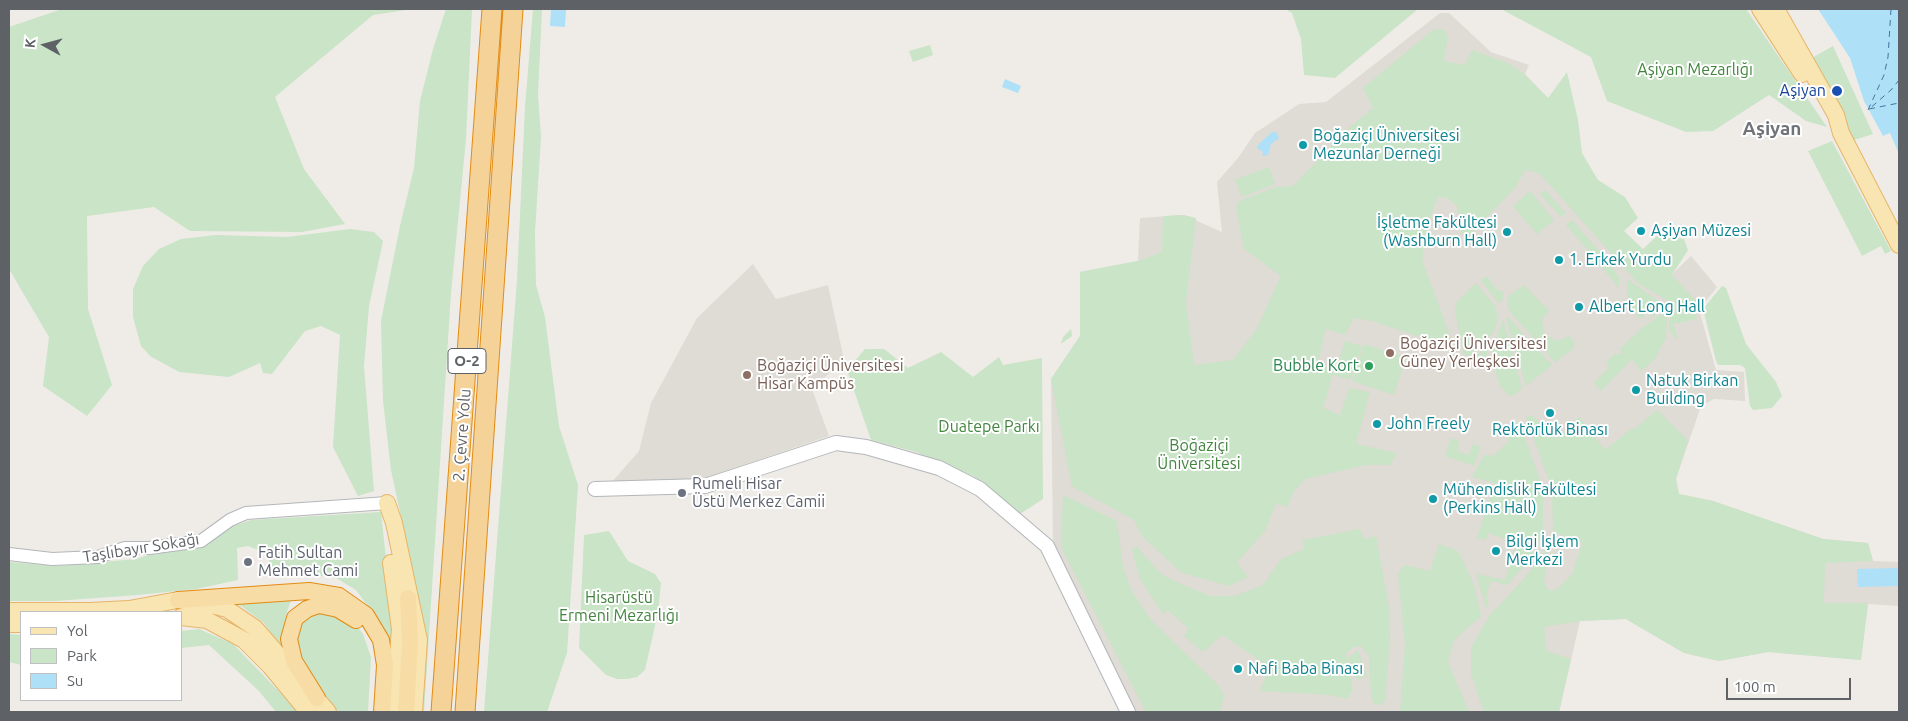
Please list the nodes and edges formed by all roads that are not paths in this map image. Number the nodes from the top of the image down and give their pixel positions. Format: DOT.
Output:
graph roads {
  1 [pos="492,9"];
  2 [pos="513,9"];
  3 [pos="1760,9"];
  4 [pos="1776,9"];
  5 [pos="1841,133"];
  6 [pos="1899,245"];
  7 [pos="595,489"];
  8 [pos="387,503"];
  9 [pos="9,554"];
  10 [pos="408,598"];
  11 [pos="178,600"];
  12 [pos="9,611"];
  13 [pos="182,617"];
  14 [pos="317,698"];
  15 [pos="308,712"];
  16 [pos="328,712"];
  17 [pos="374,712"];
  18 [pos="382,712"];
  19 [pos="393,712"];
  20 [pos="406,712"];
  21 [pos="414,712"];
  22 [pos="442,712"];
  23 [pos="465,712"];
  24 [pos="1128,712"];
  1 -- 22 [label="highway, 2. Çevre Yolu / O-2"];
  2 -- 23 [label="highway, 2. Çevre Yolu / O-2"];
  3 -- 5 [label="main road"];
  4 -- 5 [label="main road"];
  5 -- 6 [label="main road"];
  7 -- 24 [label="main road"];
  8 -- 9 [label="street, Taşlıbayır Sokağı"];
  8 -- 10 [label="main road"];
  8 -- 19 [label="main road"];
  10 -- 20 [label="highway"];
  10 -- 21 [label="main road"];
  11 -- 12 [label="main road"];
  11 -- 14 [label="main road"];
  11 -- 18 [label="highway"];
  13 -- 15 [label="main road"];
  14 -- 16 [label="main road"];
  14 -- 17 [label="highway"];
}
